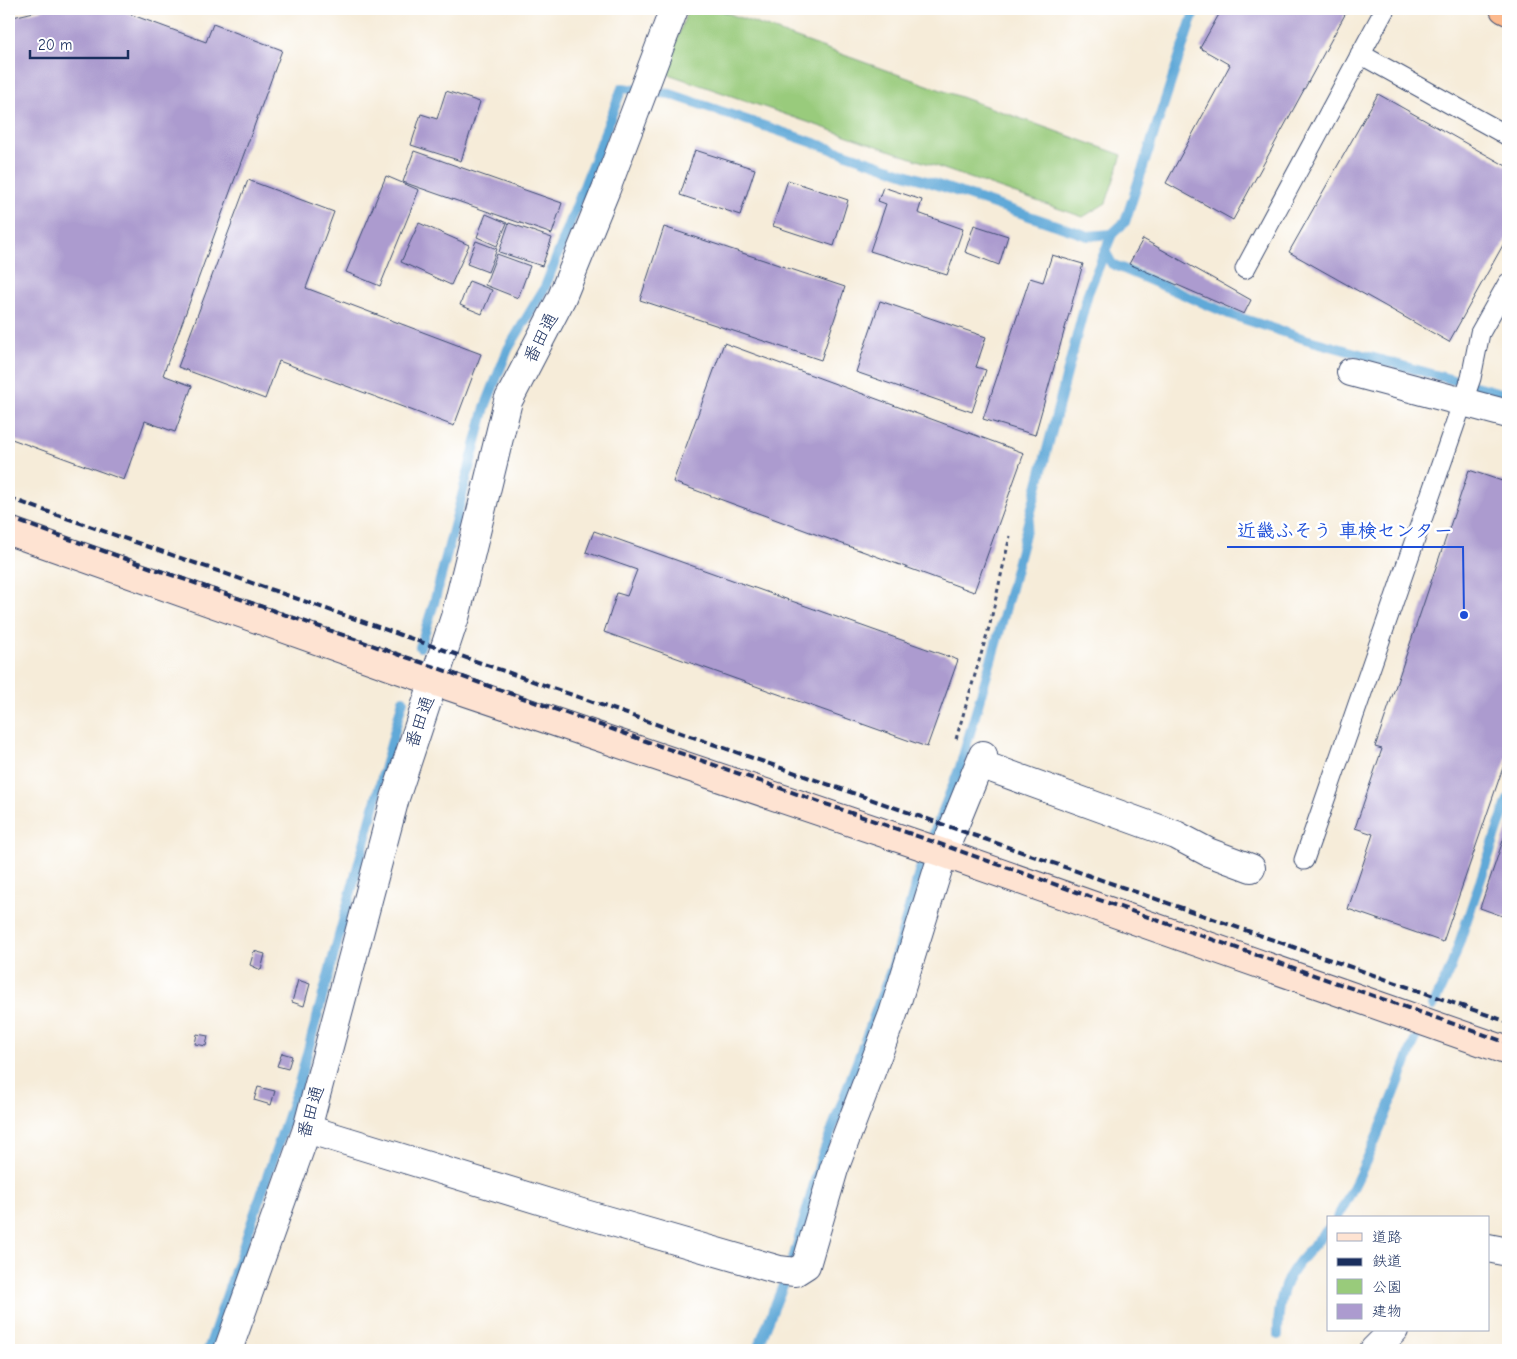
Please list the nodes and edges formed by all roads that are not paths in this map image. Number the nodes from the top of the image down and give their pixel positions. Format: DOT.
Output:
graph roads {
  1 [pos="674,9"];
  2 [pos="1385,9"];
  3 [pos="1504,9"];
  4 [pos="1508,11"];
  5 [pos="1360,54"];
  6 [pos="1508,136"];
  7 [pos="1245,269"];
  8 [pos="1508,283"];
  9 [pos="1351,372"];
  10 [pos="1467,389"];
  11 [pos="1508,414"];
  12 [pos="9,531"];
  13 [pos="434,682"];
  14 [pos="932,850"];
  15 [pos="1304,860"];
  16 [pos="1251,868"];
  17 [pos="1508,1051"];
  18 [pos="307,1129"];
  19 [pos="1490,1248"];
  20 [pos="1508,1252"];
  21 [pos="1392,1332"];
  22 [pos="228,1350"];
  23 [pos="1374,1350"];
  1 -- 13 [label="street, 番田通"];
  2 -- 5 [label="lane"];
  3 -- 4 [label="highway"];
  5 -- 6 [label="lane"];
  5 -- 7 [label="lane"];
  8 -- 10 [label="lane"];
  9 -- 10 [label="street"];
  10 -- 11 [label="street"];
  10 -- 15 [label="lane"];
  12 -- 13 [label="street"];
  13 -- 14 [label="street"];
  13 -- 18 [label="street, 番田通"];
  14 -- 16 [label="street"];
  14 -- 17 [label="street"];
  14 -- 18 [label="street"];
  18 -- 22 [label="street, 番田通"];
  19 -- 20 [label="street"];
  21 -- 23 [label="street"];
}
